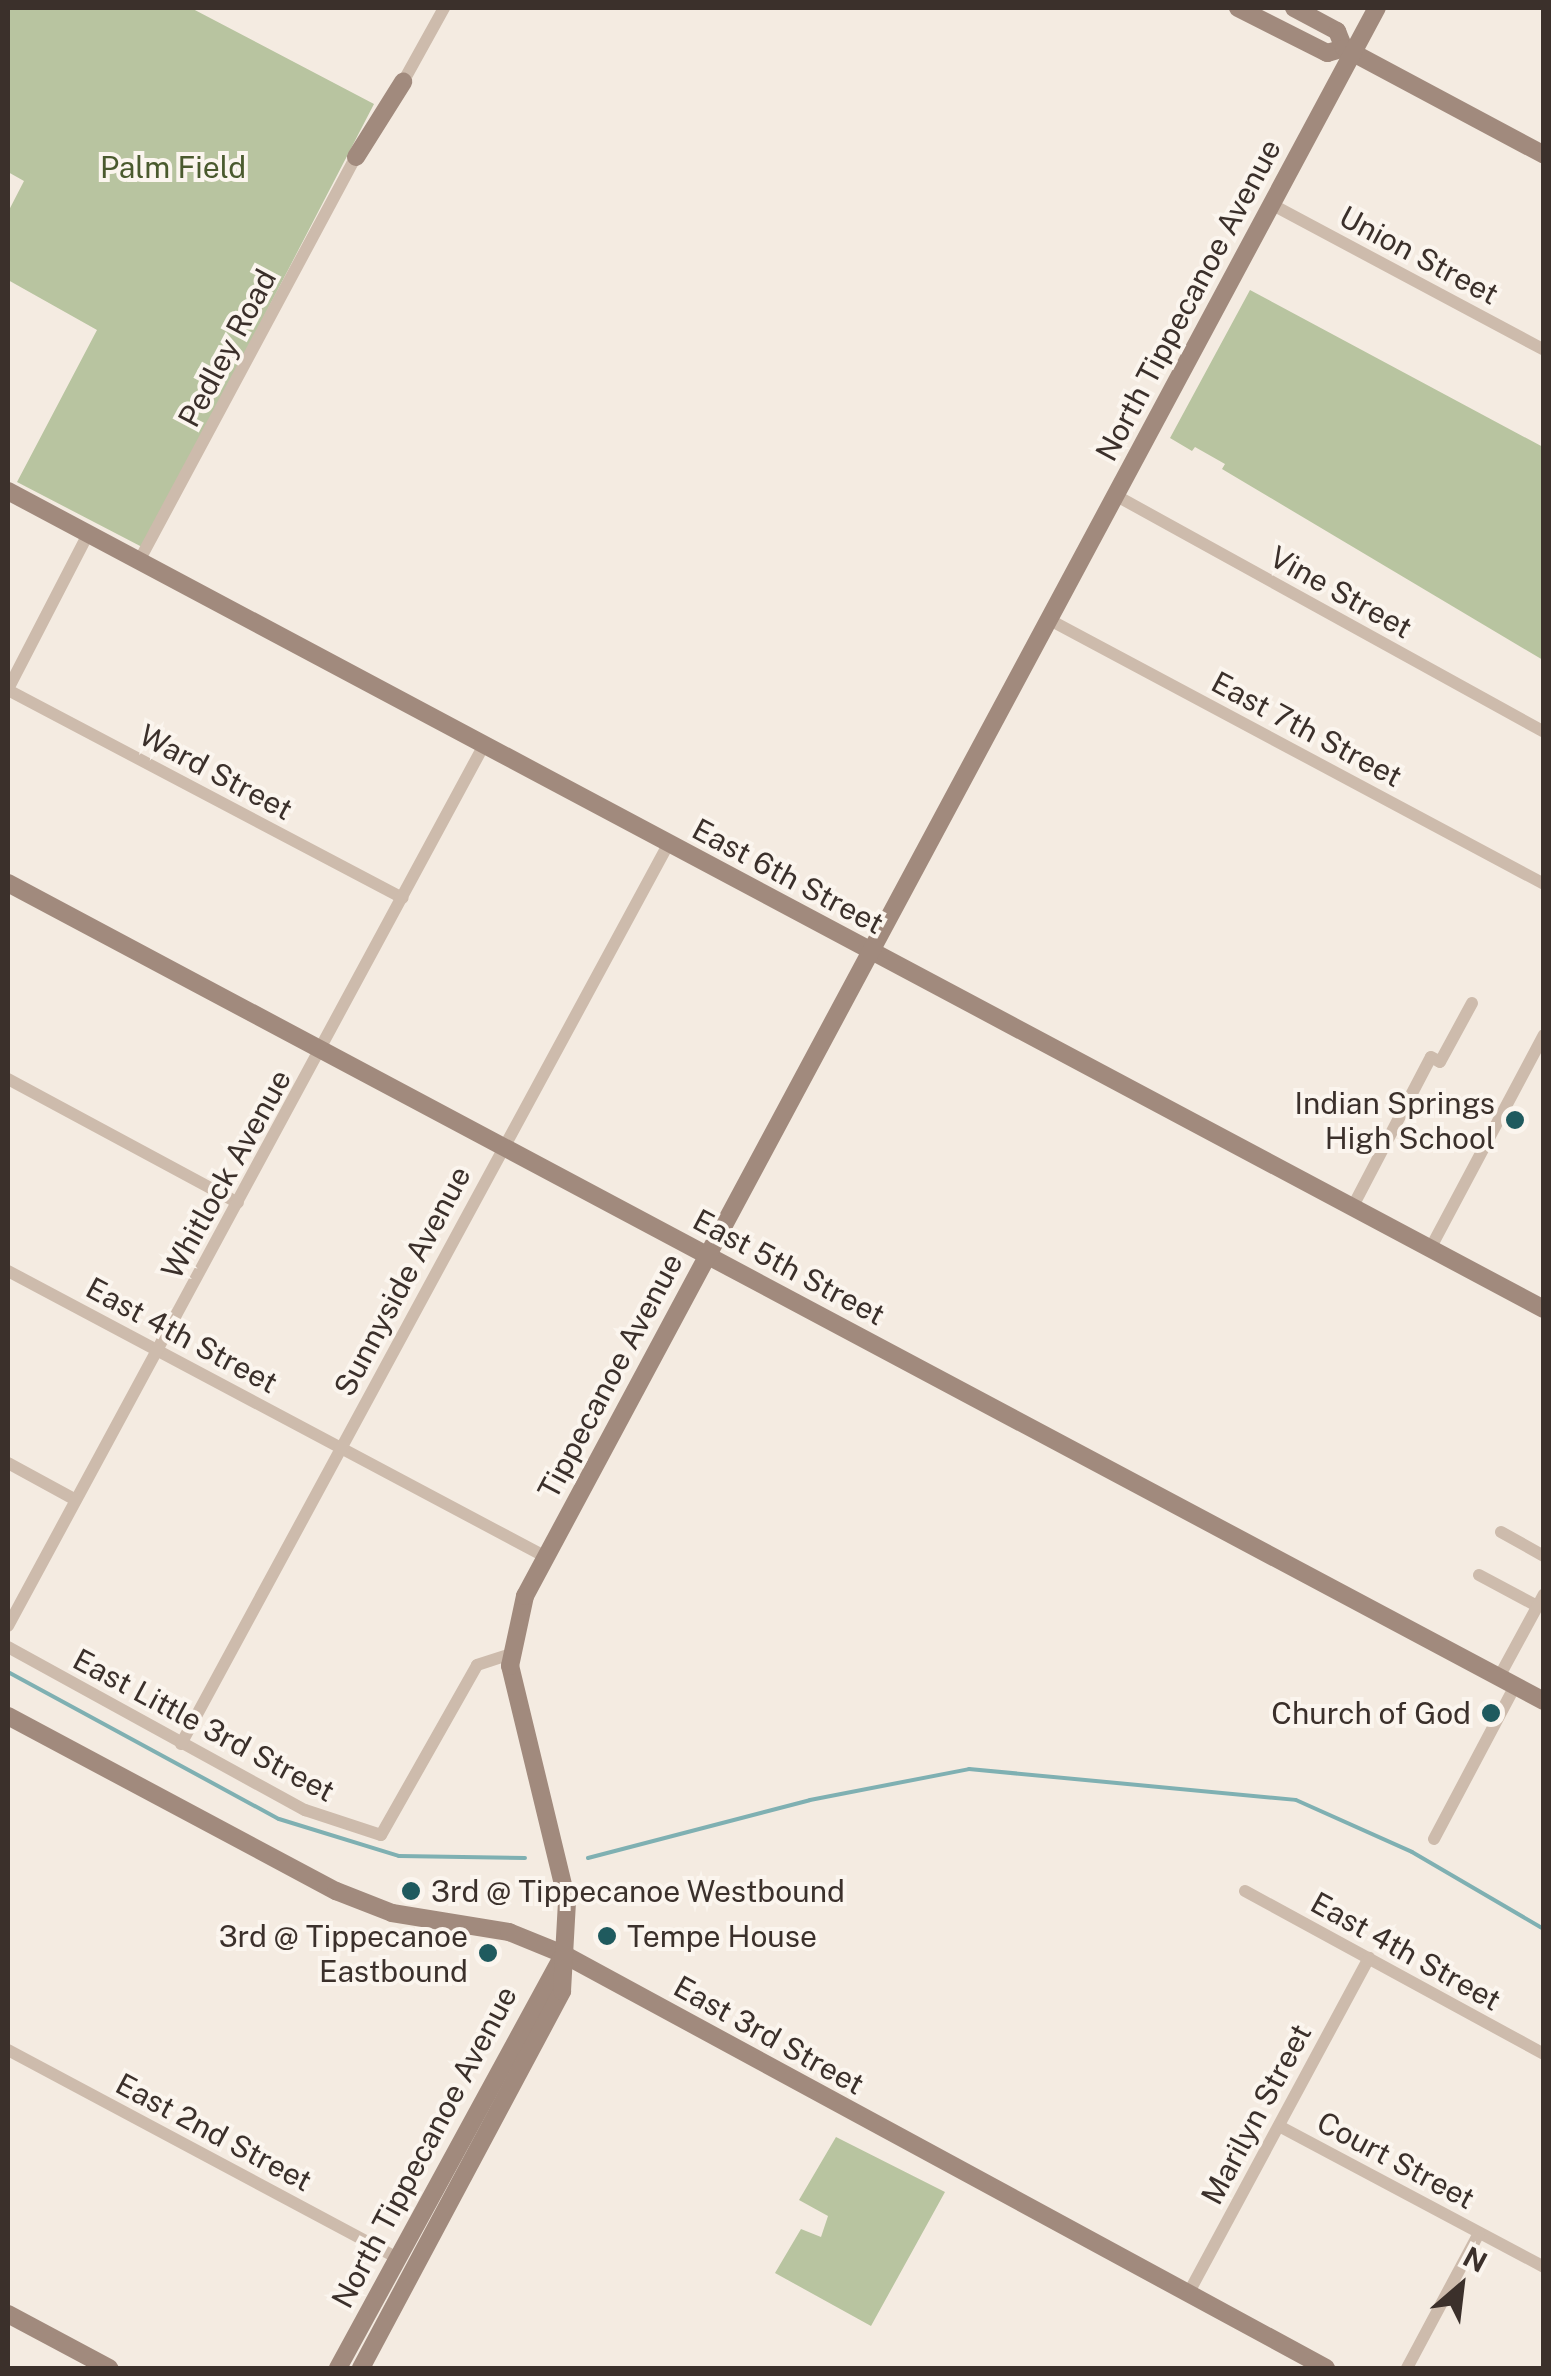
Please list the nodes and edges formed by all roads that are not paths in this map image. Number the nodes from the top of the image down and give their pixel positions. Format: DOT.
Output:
graph roads {
  1 [pos="444,8"];
  2 [pos="1238,8"];
  3 [pos="1294,8"];
  4 [pos="1376,8"];
  5 [pos="1348,51"];
  6 [pos="402,82"];
  7 [pos="1544,155"];
  8 [pos="356,157"];
  9 [pos="1270,204"];
  10 [pos="1544,350"];
  11 [pos="8,491"];
  12 [pos="1115,494"];
  13 [pos="88,534"];
  14 [pos="139,561"];
  15 [pos="1048,619"];
  16 [pos="8,689"];
  17 [pos="1544,732"];
  18 [pos="484,745"];
  19 [pos="669,843"];
  20 [pos="8,883"];
  21 [pos="1544,884"];
  22 [pos="402,898"];
  23 [pos="870,951"];
  24 [pos="1472,1003"];
  25 [pos="1544,1035"];
  26 [pos="322,1050"];
  27 [pos="8,1079"];
  28 [pos="503,1146"];
  29 [pos="238,1203"];
  30 [pos="1352,1208"];
  31 [pos="1430,1249"];
  32 [pos="706,1254"];
  33 [pos="8,1270"];
  34 [pos="1544,1309"];
  35 [pos="158,1350"];
  36 [pos="341,1448"];
  37 [pos="8,1463"];
  38 [pos="76,1500"];
  39 [pos="1501,1532"];
  40 [pos="1544,1556"];
  41 [pos="546,1557"];
  42 [pos="1478,1576"];
  43 [pos="1540,1600"];
  44 [pos="8,1626"];
  45 [pos="8,1647"];
  46 [pos="510,1654"];
  47 [pos="1507,1681"];
  48 [pos="1544,1701"];
  49 [pos="8,1716"];
  50 [pos="181,1744"];
  51 [pos="542,1810"];
  52 [pos="1434,1839"];
  53 [pos="1245,1892"];
  54 [pos="563,1954"];
  55 [pos="1369,1958"];
  56 [pos="8,2050"];
  57 [pos="1544,2054"];
  58 [pos="1279,2126"];
  59 [pos="1480,2233"];
  60 [pos="398,2258"];
  61 [pos="416,2267"];
  62 [pos="1544,2268"];
  63 [pos="1188,2294"];
  64 [pos="8,2314"];
  65 [pos="97,2366"];
  66 [pos="338,2368"];
  67 [pos="362,2368"];
  68 [pos="1326,2368"];
  69 [pos="1407,2368"];
  1 -- 6 [label="street"];
  2 -- 5 [label="street"];
  3 -- 5 [label="street"];
  4 -- 5 [label="street, North Tippecanoe Avenue"];
  5 -- 7 [label="street"];
  5 -- 9 [label="street, North Tippecanoe Avenue"];
  6 -- 8 [label="street"];
  8 -- 14 [label="street, Pedley Road"];
  9 -- 10 [label="street, Union Street"];
  9 -- 12 [label="street, North Tippecanoe Avenue"];
  11 -- 13 [label="street, East 6th Street"];
  12 -- 15 [label="street, North Tippecanoe Avenue"];
  12 -- 17 [label="street, Vine Street"];
  13 -- 14 [label="street, East 6th Street"];
  13 -- 16 [label="street"];
  14 -- 18 [label="street, East 6th Street"];
  15 -- 21 [label="street, East 7th Street"];
  15 -- 23 [label="street, Tippecanoe Avenue"];
  16 -- 22 [label="street, Ward Street"];
  18 -- 19 [label="street, East 6th Street"];
  18 -- 22 [label="street, Whitlock Avenue"];
  19 -- 23 [label="street, East 6th Street"];
  19 -- 28 [label="street, Sunnyside Avenue"];
  20 -- 26 [label="street, East 5th Street"];
  22 -- 26 [label="street, Whitlock Avenue"];
  23 -- 30 [label="street, East 6th Street"];
  23 -- 32 [label="street, Tippecanoe Avenue"];
  24 -- 30 [label="street"];
  25 -- 31 [label="street"];
  26 -- 28 [label="street, East 5th Street"];
  26 -- 29 [label="street, Whitlock Avenue"];
  27 -- 29 [label="street"];
  28 -- 32 [label="street, East 5th Street"];
  28 -- 36 [label="street, Sunnyside Avenue"];
  29 -- 35 [label="street, Whitlock Avenue"];
  30 -- 31 [label="street, East 6th Street"];
  31 -- 34 [label="street, East 6th Street"];
  32 -- 41 [label="street, Tippecanoe Avenue"];
  32 -- 47 [label="street, East 5th Street"];
  33 -- 35 [label="street, East 4th Street"];
  35 -- 36 [label="street, East 4th Street"];
  35 -- 38 [label="street, Whitlock Avenue"];
  36 -- 41 [label="street, East 4th Street"];
  36 -- 50 [label="street, Sunnyside Avenue"];
  37 -- 38 [label="street"];
  38 -- 44 [label="street, Whitlock Avenue"];
  39 -- 40 [label="street"];
  41 -- 46 [label="street, Tippecanoe Avenue"];
  42 -- 43 [label="street"];
  43 -- 47 [label="street"];
  45 -- 50 [label="street, East Little 3rd Street"];
  46 -- 50 [label="street, East Little 3rd Street"];
  46 -- 51 [label="street, Tippecanoe Avenue"];
  47 -- 48 [label="street, East 5th Street"];
  47 -- 52 [label="street"];
  49 -- 54 [label="street, East 3rd Street"];
  51 -- 54 [label="street, North Tippecanoe Avenue"];
  53 -- 55 [label="street, East 4th Street"];
  54 -- 60 [label="street, North Tippecanoe Avenue"];
  54 -- 61 [label="street, North Tippecanoe Avenue"];
  54 -- 63 [label="street, East 3rd Street"];
  55 -- 57 [label="street, East 4th Street"];
  55 -- 58 [label="street, Marilyn Street"];
  56 -- 60 [label="street, East 2nd Street"];
  58 -- 59 [label="street, Court Street"];
  58 -- 63 [label="street, Marilyn Street"];
  59 -- 62 [label="street, Court Street"];
  59 -- 69 [label="street"];
  60 -- 61 [label="street"];
  60 -- 66 [label="street, North Tippecanoe Avenue"];
  61 -- 67 [label="street, North Tippecanoe Avenue"];
  63 -- 68 [label="street, East 3rd Street"];
  64 -- 65 [label="street"];
}
